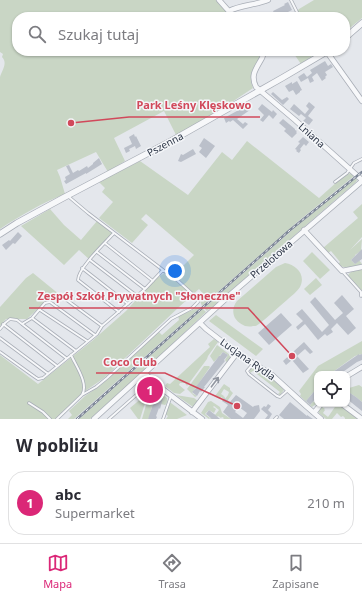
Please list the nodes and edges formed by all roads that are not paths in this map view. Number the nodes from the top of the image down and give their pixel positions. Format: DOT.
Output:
graph roads {
  1 [pos="220,0"];
  2 [pos="268,0"];
  3 [pos="291,0"];
  4 [pos="230,11"];
  5 [pos="297,12"];
  6 [pos="362,23"];
  7 [pos="350,34"];
  8 [pos="263,56"];
  9 [pos="319,56"];
  10 [pos="330,56"];
  11 [pos="261,90"];
  12 [pos="362,101"];
  13 [pos="362,159"];
  14 [pos="350,168"];
  15 [pos="362,181"];
  16 [pos="335,182"];
  17 [pos="68,196"];
  18 [pos="304,230"];
  19 [pos="115,233"];
  20 [pos="0,234"];
  21 [pos="105,244"];
  22 [pos="97,252"];
  23 [pos="90,260"];
  24 [pos="362,267"];
  25 [pos="82,268"];
  26 [pos="163,270"];
  27 [pos="342,271"];
  28 [pos="153,281"];
  29 [pos="145,289"];
  30 [pos="60,295"];
  31 [pos="137,296"];
  32 [pos="361,296"];
  33 [pos="128,304"];
  34 [pos="40,310"];
  35 [pos="119,312"];
  36 [pos="32,318"];
  37 [pos="200,322"];
  38 [pos="3,324"];
  39 [pos="22,324"];
  40 [pos="102,326"];
  41 [pos="0,329"];
  42 [pos="95,335"];
  43 [pos="0,338"];
  44 [pos="87,341"];
  45 [pos="76,351"];
  46 [pos="0,352"];
  47 [pos="237,353"];
  48 [pos="71,355"];
  49 [pos="66,358"];
  50 [pos="253,363"];
  51 [pos="57,366"];
  52 [pos="362,367"];
  53 [pos="145,373"];
  54 [pos="48,374"];
  55 [pos="350,374"];
  56 [pos="152,381"];
  57 [pos="288,390"];
  58 [pos="82,395"];
  59 [pos="171,395"];
  60 [pos="29,403"];
  61 [pos="319,407"];
  62 [pos="346,407"];
  63 [pos="192,412"];
  64 [pos="314,413"];
  65 [pos="50,419"];
  66 [pos="57,419"];
  67 [pos="94,419"];
  68 [pos="109,419"];
  69 [pos="163,419"];
  70 [pos="202,419"];
  71 [pos="322,419"];
  72 [pos="362,419"];
  1 -- 4 [label="street"];
  2 -- 4 [label="street"];
  3 -- 5 [label="lane"];
  6 -- 7 [label="street"];
  8 -- 11 [label="street"];
  9 -- 11 [label="street, Pszenna"];
  10 -- 12 [label="street"];
  11 -- 14 [label="street, Lniana"];
  11 -- 17 [label="street, Pszenna"];
  13 -- 14 [label="lane"];
  14 -- 15 [label="street, Lniana"];
  14 -- 16 [label="lane"];
  15 -- 18 [label="street, Przelotowa"];
  17 -- 19 [label="lane"];
  17 -- 20 [label="street, Pszenna"];
  18 -- 27 [label="street"];
  18 -- 37 [label="street, Przelotowa"];
  19 -- 21 [label="lane"];
  19 -- 26 [label="lane"];
  21 -- 22 [label="lane"];
  21 -- 28 [label="lane"];
  22 -- 23 [label="lane"];
  22 -- 29 [label="lane"];
  23 -- 25 [label="lane"];
  23 -- 31 [label="lane"];
  24 -- 27 [label="street"];
  25 -- 33 [label="lane"];
  25 -- 35 [label="lane"];
  26 -- 28 [label="lane"];
  26 -- 58 [label="lane"];
  27 -- 32 [label="lane"];
  28 -- 29 [label="lane"];
  29 -- 31 [label="lane"];
  30 -- 40 [label="lane"];
  31 -- 33 [label="lane"];
  33 -- 35 [label="lane"];
  34 -- 36 [label="lane"];
  34 -- 42 [label="lane"];
  34 -- 44 [label="lane"];
  35 -- 40 [label="lane"];
  36 -- 39 [label="lane"];
  36 -- 45 [label="lane"];
  37 -- 47 [label="street, Lucjana Rydla"];
  37 -- 53 [label="street, Przelotowa"];
  38 -- 39 [label="lane"];
  38 -- 41 [label="lane"];
  38 -- 51 [label="lane"];
  39 -- 49 [label="lane"];
  40 -- 42 [label="lane"];
  42 -- 44 [label="lane"];
  43 -- 54 [label="lane"];
  44 -- 45 [label="lane"];
  45 -- 48 [label="lane"];
  46 -- 54 [label="lane"];
  47 -- 50 [label="street, Lucjana Rydla"];
  63 -- 47 [label="street, one-way"];
  48 -- 49 [label="lane"];
  48 -- 58 [label="lane"];
  49 -- 51 [label="lane"];
  50 -- 57 [label="street, Lucjana Rydla"];
  50 -- 57 [label="lane"];
  51 -- 54 [label="lane"];
  52 -- 55 [label="street"];
  53 -- 56 [label="street"];
  53 -- 67 [label="street, Przelotowa"];
  56 -- 59 [label="street"];
  56 -- 68 [label="lane"];
  57 -- 64 [label="street, Lucjana Rydla"];
  58 -- 66 [label="lane"];
  59 -- 63 [label="street"];
  59 -- 69 [label="lane"];
  60 -- 65 [label="lane"];
  61 -- 64 [label="street"];
  62 -- 72 [label="street"];
  63 -- 70 [label="street"];
  64 -- 71 [label="street, Lucjana Rydla"];
}
